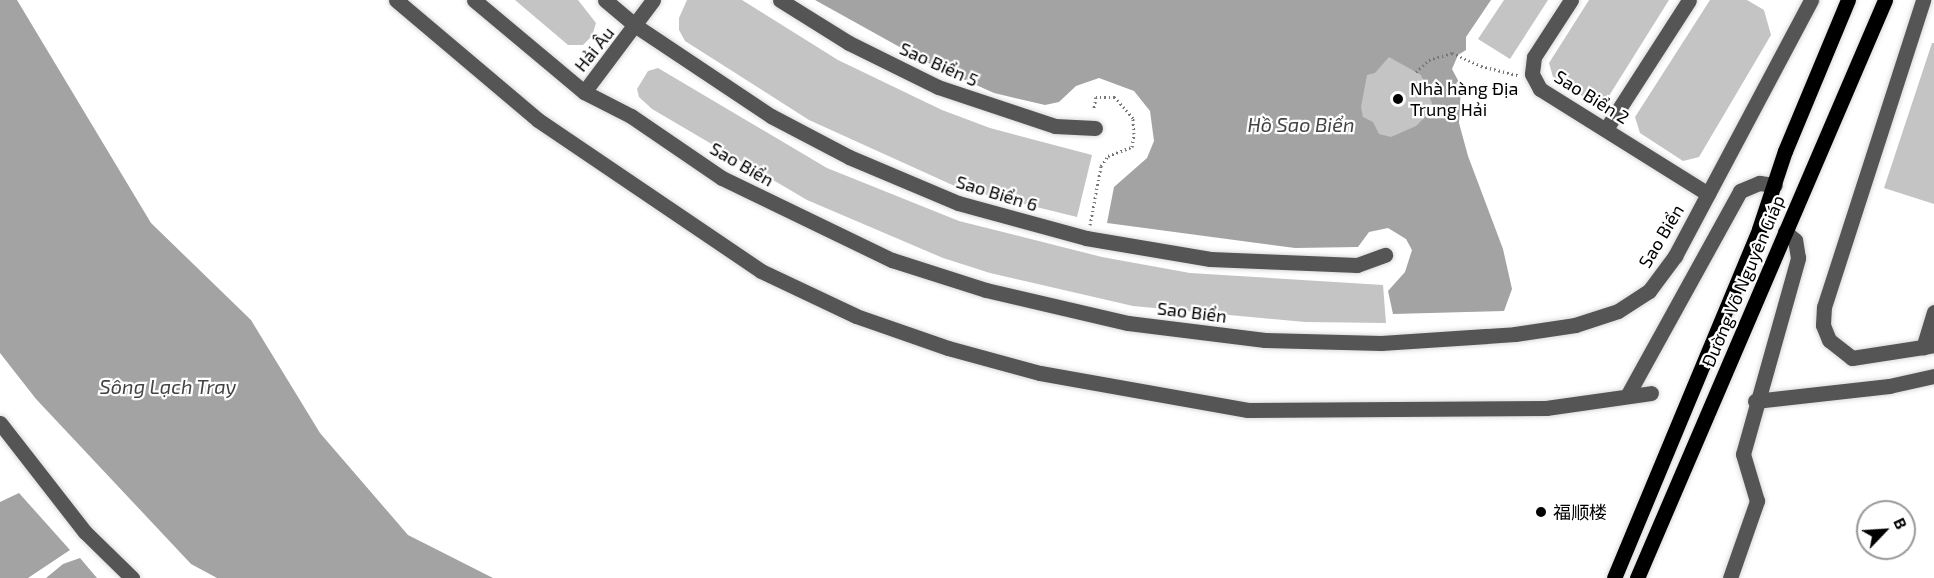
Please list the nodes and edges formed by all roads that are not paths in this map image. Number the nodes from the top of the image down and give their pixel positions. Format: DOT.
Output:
graph roads {
  1 [pos="396,0"];
  2 [pos="474,0"];
  3 [pos="605,0"];
  4 [pos="653,0"];
  5 [pos="780,0"];
  6 [pos="1570,0"];
  7 [pos="1689,0"];
  8 [pos="1811,0"];
  9 [pos="1848,0"];
  10 [pos="1885,0"];
  11 [pos="1923,0"];
  12 [pos="636,27"];
  13 [pos="584,92"];
  14 [pos="1095,128"];
  15 [pos="1606,129"];
  16 [pos="1774,185"];
  17 [pos="1708,194"];
  18 [pos="1784,236"];
  19 [pos="1385,255"];
  20 [pos="1934,312"];
  21 [pos="1928,346"];
  22 [pos="1934,376"];
  23 [pos="1651,393"];
  24 [pos="1627,396"];
  25 [pos="1755,401"];
  26 [pos="0,423"];
  27 [pos="132,578"];
  28 [pos="1614,578"];
  29 [pos="1637,578"];
  30 [pos="1730,578"];
  1 -- 24 [label="lane"];
  2 -- 13 [label="lane, Sao Biển"];
  3 -- 12 [label="lane, Sao Biển 6"];
  4 -- 12 [label="lane, Hải Âu"];
  5 -- 14 [label="lane, Sao Biển 5"];
  6 -- 15 [label="lane, Sao Biển 2"];
  7 -- 15 [label="lane"];
  8 -- 17 [label="lane, Sao Biển"];
  9 -- 16 [label="main road, Đường Võ Nguyên Giáp"];
  10 -- 18 [label="main road, Đường Võ Nguyên Giáp"];
  11 -- 21 [label="lane"];
  12 -- 13 [label="lane, Hải Âu"];
  12 -- 19 [label="lane, Sao Biển 6"];
  13 -- 17 [label="lane, Sao Biển"];
  15 -- 17 [label="lane, Sao Biển 2"];
  16 -- 24 [label="lane"];
  16 -- 28 [label="main road, Đường Võ Nguyên Giáp"];
  18 -- 25 [label="lane"];
  18 -- 29 [label="main road, Đường Võ Nguyên Giáp"];
  20 -- 21 [label="lane"];
  22 -- 25 [label="lane"];
  23 -- 24 [label="lane"];
  25 -- 30 [label="lane"];
  26 -- 27 [label="lane"];
}
